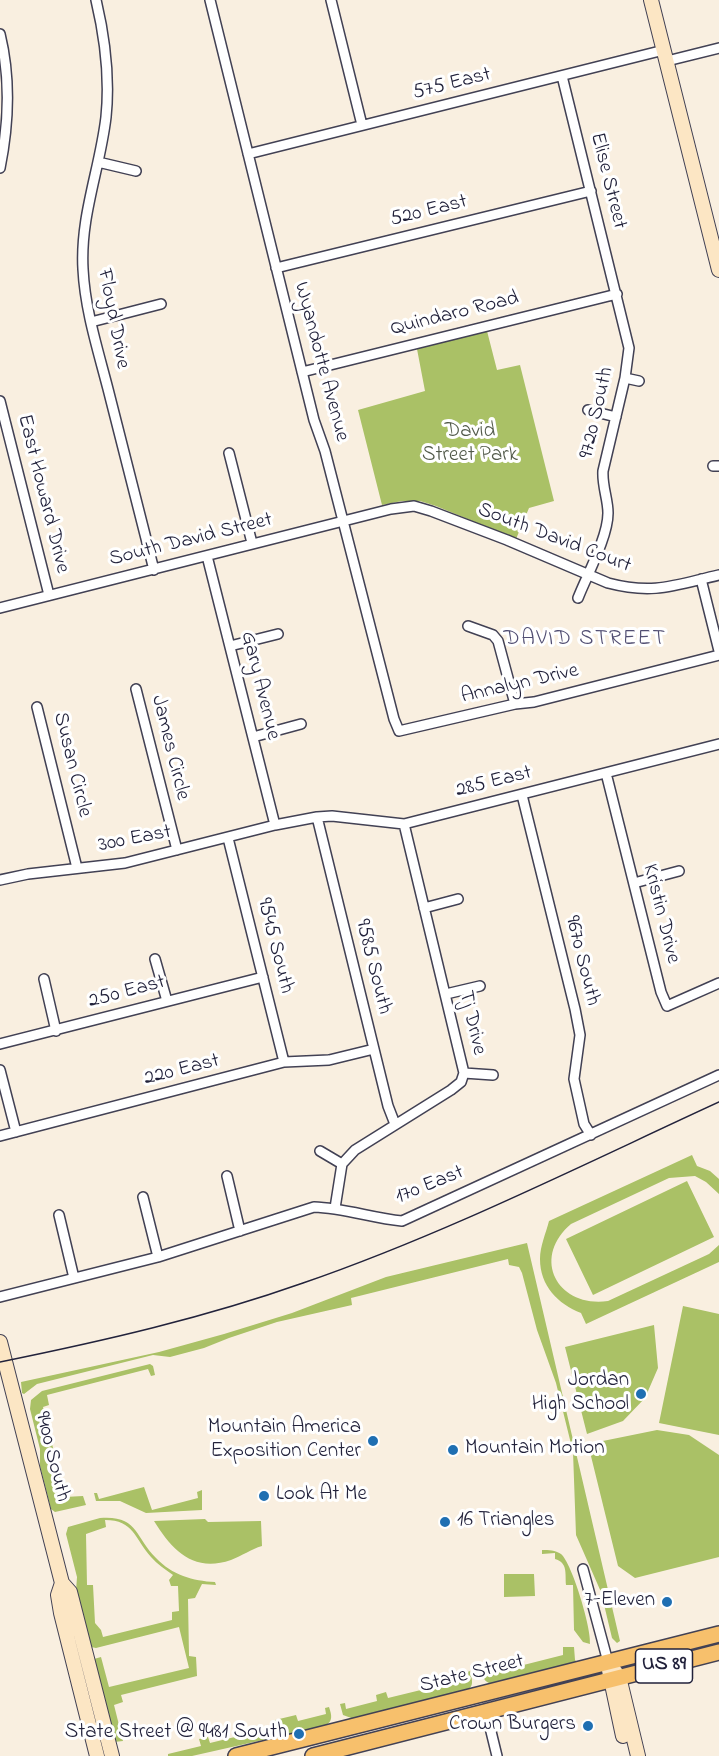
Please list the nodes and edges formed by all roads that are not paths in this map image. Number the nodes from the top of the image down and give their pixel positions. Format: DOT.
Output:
graph roads {
  1 [pos="96,0"];
  2 [pos="210,0"];
  3 [pos="331,0"];
  4 [pos="651,0"];
  5 [pos="0,34"];
  6 [pos="719,48"];
  7 [pos="665,56"];
  8 [pos="562,76"];
  9 [pos="362,125"];
  10 [pos="248,154"];
  11 [pos="98,162"];
  12 [pos="0,168"];
  13 [pos="136,171"];
  14 [pos="591,191"];
  15 [pos="276,268"];
  16 [pos="719,270"];
  17 [pos="617,294"];
  18 [pos="161,304"];
  19 [pos="91,322"];
  20 [pos="302,372"];
  21 [pos="625,378"];
  22 [pos="639,381"];
  23 [pos="0,401"];
  24 [pos="588,410"];
  25 [pos="616,417"];
  26 [pos="229,453"];
  27 [pos="391,509"];
  28 [pos="344,521"];
  29 [pos="252,543"];
  30 [pos="207,556"];
  31 [pos="154,570"];
  32 [pos="588,574"];
  33 [pos="719,575"];
  34 [pos="701,579"];
  35 [pos="49,595"];
  36 [pos="578,598"];
  37 [pos="0,608"];
  38 [pos="468,626"];
  39 [pos="278,634"];
  40 [pos="230,646"];
  41 [pos="719,653"];
  42 [pos="136,689"];
  43 [pos="515,704"];
  44 [pos="38,707"];
  45 [pos="301,724"];
  46 [pos="399,731"];
  47 [pos="253,736"];
  48 [pos="719,744"];
  49 [pos="606,773"];
  50 [pos="522,795"];
  51 [pos="317,817"];
  52 [pos="404,824"];
  53 [pos="275,825"];
  54 [pos="228,838"];
  55 [pos="177,850"];
  56 [pos="77,868"];
  57 [pos="680,871"];
  58 [pos="0,880"];
  59 [pos="634,883"];
  60 [pos="458,899"];
  61 [pos="424,908"];
  62 [pos="155,959"];
  63 [pos="263,977"];
  64 [pos="44,979"];
  65 [pos="719,983"];
  66 [pos="480,986"];
  67 [pos="446,994"];
  68 [pos="167,1001"];
  69 [pos="56,1031"];
  70 [pos="0,1044"];
  71 [pos="374,1049"];
  72 [pos="284,1062"];
  73 [pos="0,1070"];
  74 [pos="464,1073"];
  75 [pos="493,1075"];
  76 [pos="719,1075"];
  77 [pos="395,1125"];
  78 [pos="16,1132"];
  79 [pos="591,1135"];
  80 [pos="0,1136"];
  81 [pos="320,1151"];
  82 [pos="342,1164"];
  83 [pos="227,1176"];
  84 [pos="143,1197"];
  85 [pos="335,1208"];
  86 [pos="59,1215"];
  87 [pos="240,1231"];
  88 [pos="158,1257"];
  89 [pos="74,1278"];
  90 [pos="0,1297"];
  91 [pos="0,1341"];
  92 [pos="5,1387"];
  93 [pos="583,1569"];
  94 [pos="62,1584"];
  95 [pos="719,1634"];
  96 [pos="719,1652"];
  97 [pos="608,1662"];
  98 [pos="614,1679"];
  99 [pos="486,1711"];
  100 [pos="97,1756"];
  101 [pos="112,1756"];
  102 [pos="236,1756"];
  103 [pos="313,1756"];
  104 [pos="497,1756"];
  105 [pos="628,1756"];
  106 [pos="638,1756"];
  1 -- 11 [label="street, Floyd Drive"];
  2 -- 10 [label="street, Wyandotte Avenue"];
  3 -- 9 [label="street"];
  4 -- 7 [label="street"];
  5 -- 12 [label="street"];
  6 -- 7 [label="street, 575 East"];
  7 -- 8 [label="street, 575 East"];
  7 -- 16 [label="street"];
  8 -- 9 [label="street, 575 East"];
  8 -- 14 [label="street, Elise Street"];
  9 -- 10 [label="street, 575 East"];
  10 -- 15 [label="street, Wyandotte Avenue"];
  11 -- 13 [label="street"];
  11 -- 19 [label="street, Floyd Drive"];
  14 -- 15 [label="street, 520 East"];
  14 -- 17 [label="street, Elise Street"];
  15 -- 20 [label="street, Wyandotte Avenue"];
  17 -- 20 [label="street, Quindaro Road"];
  17 -- 21 [label="street, 9720 South"];
  18 -- 19 [label="street"];
  19 -- 31 [label="street, Floyd Drive"];
  20 -- 28 [label="street, Wyandotte Avenue"];
  21 -- 22 [label="street"];
  21 -- 25 [label="street, 9720 South"];
  23 -- 35 [label="street, East Howard Drive"];
  24 -- 25 [label="street"];
  25 -- 32 [label="street, 9720 South"];
  26 -- 29 [label="street"];
  27 -- 28 [label="street, South David Street"];
  27 -- 32 [label="street, South David Court"];
  28 -- 29 [label="street, South David Street"];
  28 -- 46 [label="street, Wyandotte Avenue"];
  29 -- 30 [label="street, South David Street"];
  30 -- 31 [label="street, South David Street"];
  30 -- 40 [label="street, Gary Avenue"];
  31 -- 35 [label="street, South David Street"];
  32 -- 34 [label="street, South David Court"];
  32 -- 36 [label="street, 9720 South"];
  33 -- 34 [label="street"];
  34 -- 41 [label="street"];
  35 -- 37 [label="street, South David Street"];
  38 -- 43 [label="street"];
  39 -- 40 [label="street"];
  40 -- 47 [label="street, Gary Avenue"];
  41 -- 43 [label="street, Annalyn Drive"];
  42 -- 55 [label="street, James Circle"];
  43 -- 46 [label="street, Annalyn Drive"];
  44 -- 56 [label="street, Susan Circle"];
  45 -- 47 [label="street"];
  47 -- 53 [label="street, Gary Avenue"];
  48 -- 49 [label="street, 285 East"];
  49 -- 50 [label="street, 285 East"];
  49 -- 59 [label="street, Kristin Drive"];
  50 -- 52 [label="street, 285 East"];
  50 -- 79 [label="street, 9670 South"];
  51 -- 52 [label="street, 285 East"];
  51 -- 53 [label="street, 285 East"];
  51 -- 71 [label="street, 9585 South"];
  52 -- 61 [label="street, Tj Drive"];
  53 -- 54 [label="street, 300 East"];
  54 -- 55 [label="street, 300 East"];
  54 -- 63 [label="street, 9545 South"];
  55 -- 56 [label="street, 300 East"];
  56 -- 58 [label="street, 300 East"];
  57 -- 59 [label="street"];
  59 -- 65 [label="street, Kristin Drive"];
  60 -- 61 [label="street"];
  61 -- 67 [label="street, Tj Drive"];
  62 -- 68 [label="street"];
  63 -- 68 [label="street, 250 East"];
  63 -- 72 [label="street, 9545 South"];
  64 -- 69 [label="street"];
  66 -- 67 [label="street"];
  67 -- 74 [label="street, Tj Drive"];
  68 -- 69 [label="street, 250 East"];
  69 -- 70 [label="street, 250 East"];
  71 -- 72 [label="street, 220 East"];
  71 -- 77 [label="street, 9585 South"];
  72 -- 78 [label="street, 220 East"];
  73 -- 78 [label="street"];
  74 -- 75 [label="street"];
  74 -- 77 [label="street, Tj Drive"];
  76 -- 79 [label="street, 170 East"];
  77 -- 82 [label="street, Tj Drive"];
  78 -- 80 [label="street, 220 East"];
  79 -- 85 [label="street, 170 East"];
  81 -- 82 [label="street"];
  82 -- 85 [label="street"];
  83 -- 87 [label="street"];
  84 -- 88 [label="street"];
  85 -- 87 [label="street, 170 East"];
  86 -- 89 [label="street"];
  87 -- 88 [label="street, 170 East"];
  88 -- 89 [label="street, 170 East"];
  89 -- 90 [label="street, 170 East"];
  91 -- 92 [label="street, 9400 South"];
  92 -- 94 [label="street, 9400 South"];
  93 -- 97 [label="street"];
  94 -- 100 [label="street, 9400 South"];
  94 -- 101 [label="street, 9400 South"];
  95 -- 97 [label="main road, State Street / US 89"];
  96 -- 98 [label="main road, State Street / US 89"];
  97 -- 98 [label="street"];
  97 -- 102 [label="main road, State Street / US 89"];
  98 -- 99 [label="main road, State Street / US 89"];
  98 -- 105 [label="street"];
  98 -- 106 [label="street"];
  99 -- 103 [label="main road, State Street / US 89"];
  99 -- 104 [label="street"];
}
